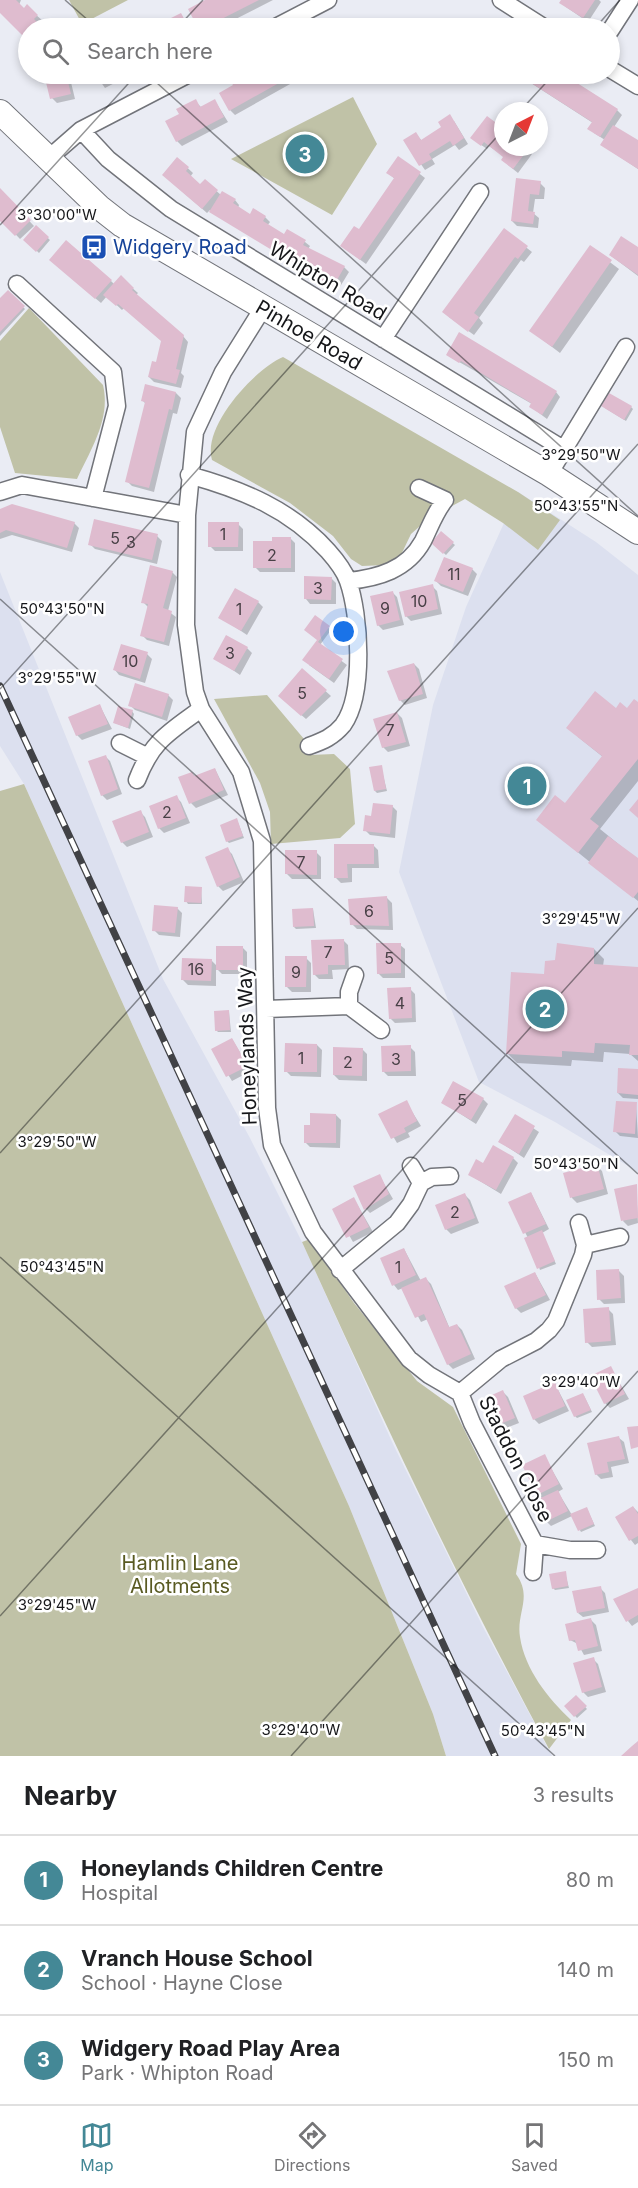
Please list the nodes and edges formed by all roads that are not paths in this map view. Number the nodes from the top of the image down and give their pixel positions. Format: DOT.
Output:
graph roads {
  1 [pos="328,0"];
  2 [pos="501,0"];
  3 [pos="630,0"];
  4 [pos="293,18"];
  5 [pos="529,18"];
  6 [pos="618,18"];
  7 [pos="620,75"];
  8 [pos="170,84"];
  9 [pos="638,86"];
  10 [pos="0,112"];
  11 [pos="81,130"];
  12 [pos="49,158"];
  13 [pos="480,192"];
  14 [pos="17,284"];
  15 [pos="263,308"];
  16 [pos="383,339"];
  17 [pos="626,347"];
  18 [pos="565,450"];
  19 [pos="549,474"];
  20 [pos="189,475"];
  21 [pos="419,488"];
  22 [pos="0,492"];
  23 [pos="93,498"];
  24 [pos="187,514"];
  25 [pos="638,532"];
  26 [pos="348,581"];
  27 [pos="201,709"];
  28 [pos="120,743"];
  29 [pos="309,746"];
  30 [pos="146,756"];
  31 [pos="137,780"];
  32 [pos="355,975"];
  33 [pos="350,1006"];
  34 [pos="266,1009"];
  35 [pos="381,1030"];
  36 [pos="411,1166"];
  37 [pos="450,1176"];
  38 [pos="421,1183"];
  39 [pos="579,1223"];
  40 [pos="620,1237"];
  41 [pos="585,1245"];
  42 [pos="340,1270"];
  43 [pos="460,1393"];
  44 [pos="535,1544"];
  45 [pos="597,1550"];
  46 [pos="533,1572"];
  1 -- 4 [label="street"];
  2 -- 5 [label="street"];
  3 -- 6 [label="street"];
  7 -- 9 [label="street"];
  8 -- 11 [label="street"];
  10 -- 12 [label="main road, Pinhoe Road"];
  11 -- 12 [label="street"];
  11 -- 16 [label="street, Whipton Road"];
  12 -- 15 [label="main road, Pinhoe Road"];
  13 -- 16 [label="street, Whipton Road"];
  14 -- 23 [label="street"];
  15 -- 19 [label="main road, Pinhoe Road"];
  15 -- 20 [label="street, Honeylands Way"];
  16 -- 18 [label="street, Whipton Road"];
  17 -- 18 [label="street"];
  18 -- 19 [label="street"];
  19 -- 25 [label="main road, Pinhoe Road"];
  20 -- 24 [label="street, Honeylands Way"];
  20 -- 26 [label="street"];
  21 -- 26 [label="street"];
  22 -- 23 [label="street"];
  23 -- 24 [label="street"];
  24 -- 27 [label="street, Honeylands Way"];
  26 -- 29 [label="street"];
  27 -- 30 [label="street"];
  27 -- 34 [label="street, Honeylands Way"];
  28 -- 30 [label="street"];
  30 -- 31 [label="street"];
  32 -- 33 [label="street"];
  33 -- 34 [label="street"];
  33 -- 35 [label="street"];
  34 -- 42 [label="street, Honeylands Way"];
  36 -- 38 [label="street"];
  37 -- 38 [label="street"];
  38 -- 42 [label="street"];
  39 -- 41 [label="street"];
  40 -- 41 [label="street"];
  41 -- 43 [label="street"];
  42 -- 43 [label="street, Honeylands Way"];
  43 -- 44 [label="street, Staddon Close"];
  44 -- 45 [label="street, Staddon Close"];
  44 -- 46 [label="street, Staddon Close"];
}
